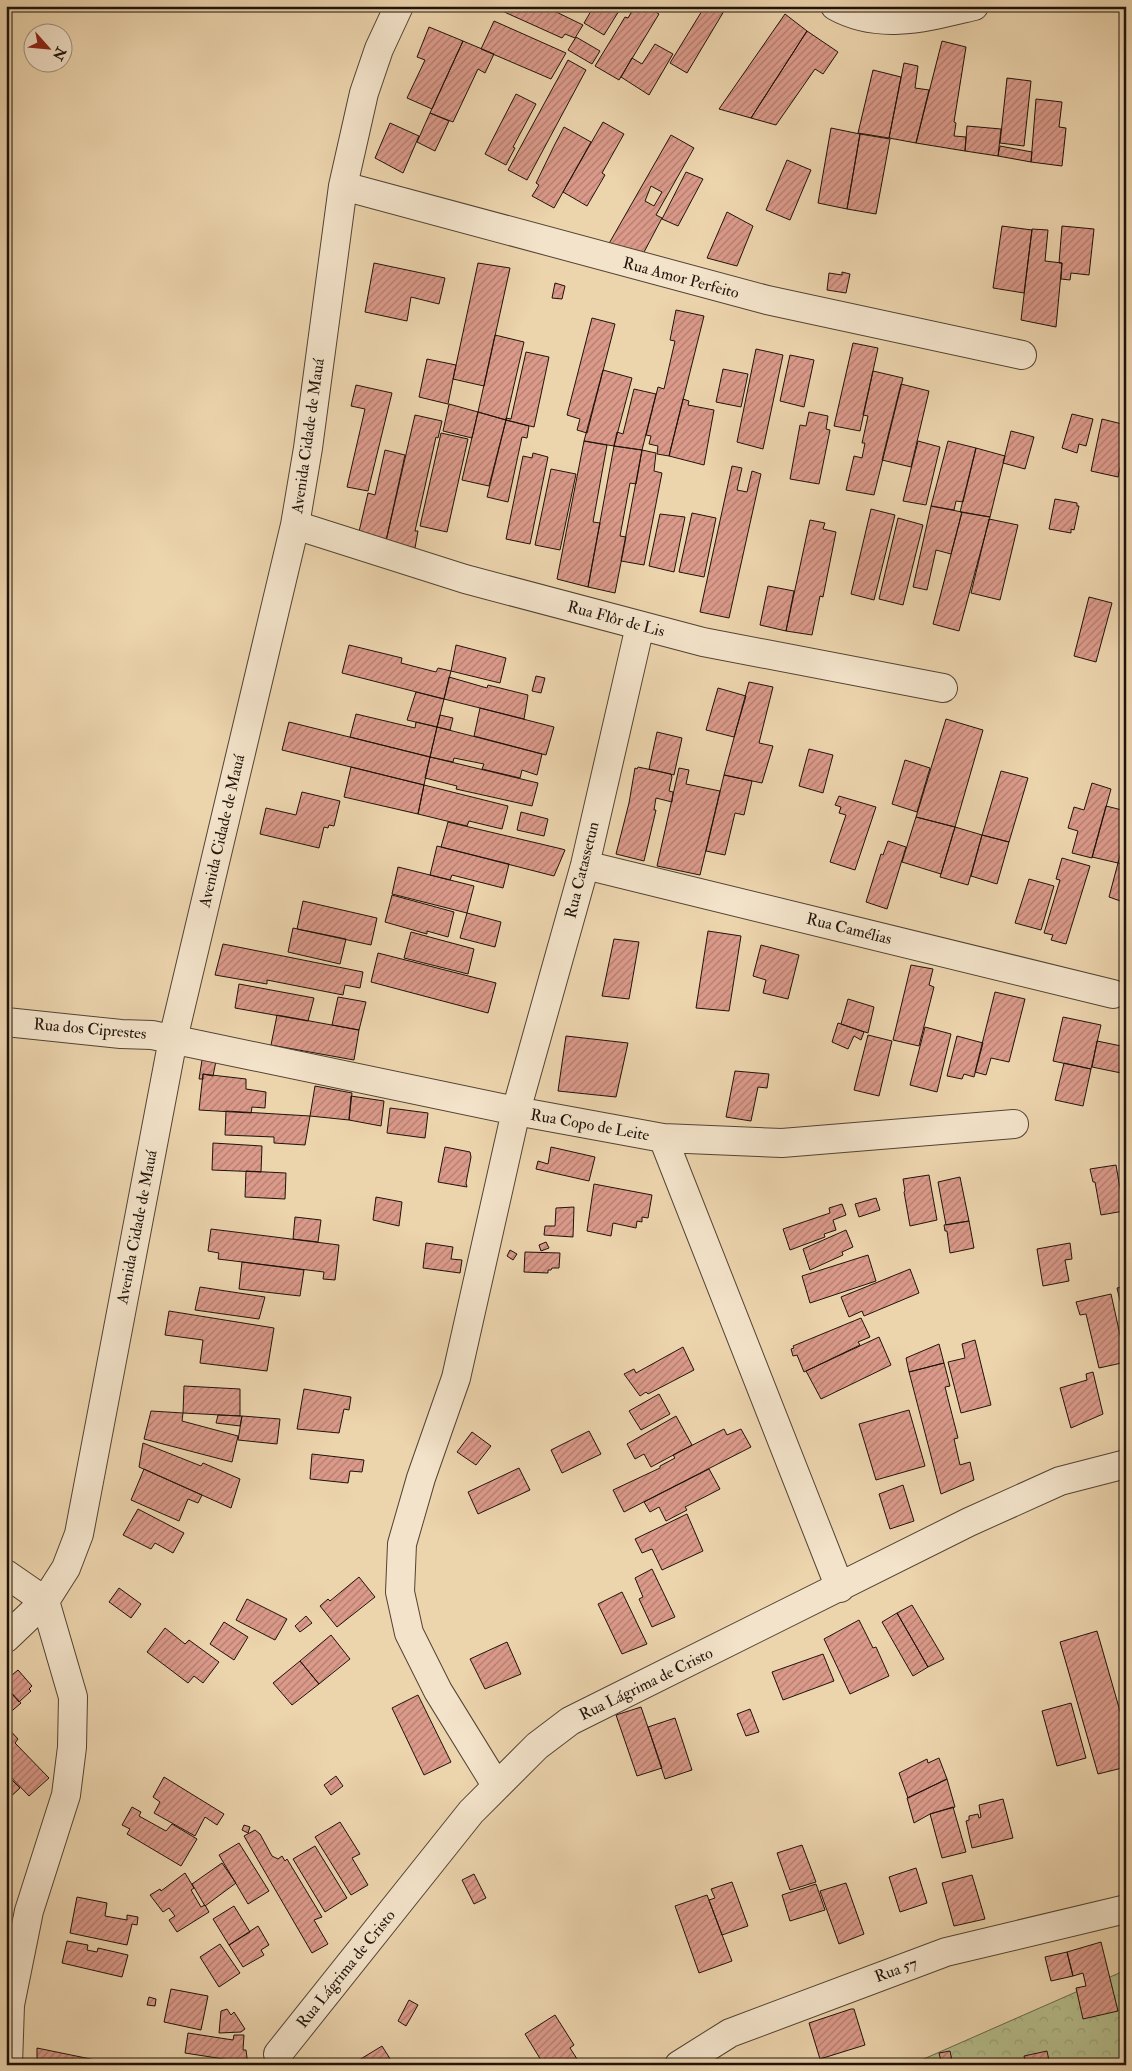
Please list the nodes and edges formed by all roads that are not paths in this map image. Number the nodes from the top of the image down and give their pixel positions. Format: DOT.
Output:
graph roads {
  1 [pos="399,6"];
  2 [pos="835,6"];
  3 [pos="974,6"];
  4 [pos="343,186"];
  5 [pos="1022,354"];
  6 [pos="295,525"];
  7 [pos="640,626"];
  8 [pos="943,688"];
  9 [pos="585,865"];
  10 [pos="1113,994"];
  11 [pos="6,1022"];
  12 [pos="173,1039"];
  13 [pos="516,1111"];
  14 [pos="1014,1124"];
  15 [pos="663,1138"];
  16 [pos="1126,1464"];
  17 [pos="6,1574"];
  18 [pos="840,1588"];
  19 [pos="45,1601"];
  20 [pos="6,1638"];
  21 [pos="496,1785"];
  22 [pos="1126,1909"];
  23 [pos="278,2054"];
  24 [pos="8,2065"];
  25 [pos="679,2065"];
  1 -- 4 [label="street, Avenida Cidade de Mauá"];
  2 -- 3 [label="street"];
  4 -- 5 [label="street, Rua Amor Perfeito"];
  4 -- 6 [label="street, Avenida Cidade de Mauá"];
  6 -- 7 [label="street, Rua Flôr de Lis"];
  6 -- 12 [label="street, Avenida Cidade de Mauá"];
  7 -- 8 [label="street, Rua Flôr de Lis"];
  7 -- 9 [label="street, Rua Catassetun"];
  9 -- 10 [label="street, Rua Camélias"];
  9 -- 13 [label="street, Rua Catassetun"];
  11 -- 12 [label="street, Rua dos Ciprestes"];
  12 -- 13 [label="street, Rua Copo de Leite"];
  12 -- 19 [label="street, Avenida Cidade de Mauá"];
  13 -- 15 [label="street, Rua Copo de Leite"];
  13 -- 21 [label="street, Rua Catassetun"];
  14 -- 15 [label="street, Rua Copo de Leite"];
  15 -- 18 [label="street"];
  16 -- 18 [label="street, Rua Lágrima de Cristo"];
  17 -- 19 [label="street"];
  18 -- 21 [label="street, Rua Lágrima de Cristo"];
  19 -- 20 [label="street, Avenida Cidade de Mauá"];
  19 -- 24 [label="street"];
  21 -- 23 [label="street, Rua Lágrima de Cristo"];
  22 -- 25 [label="street, Rua 57"];
}
